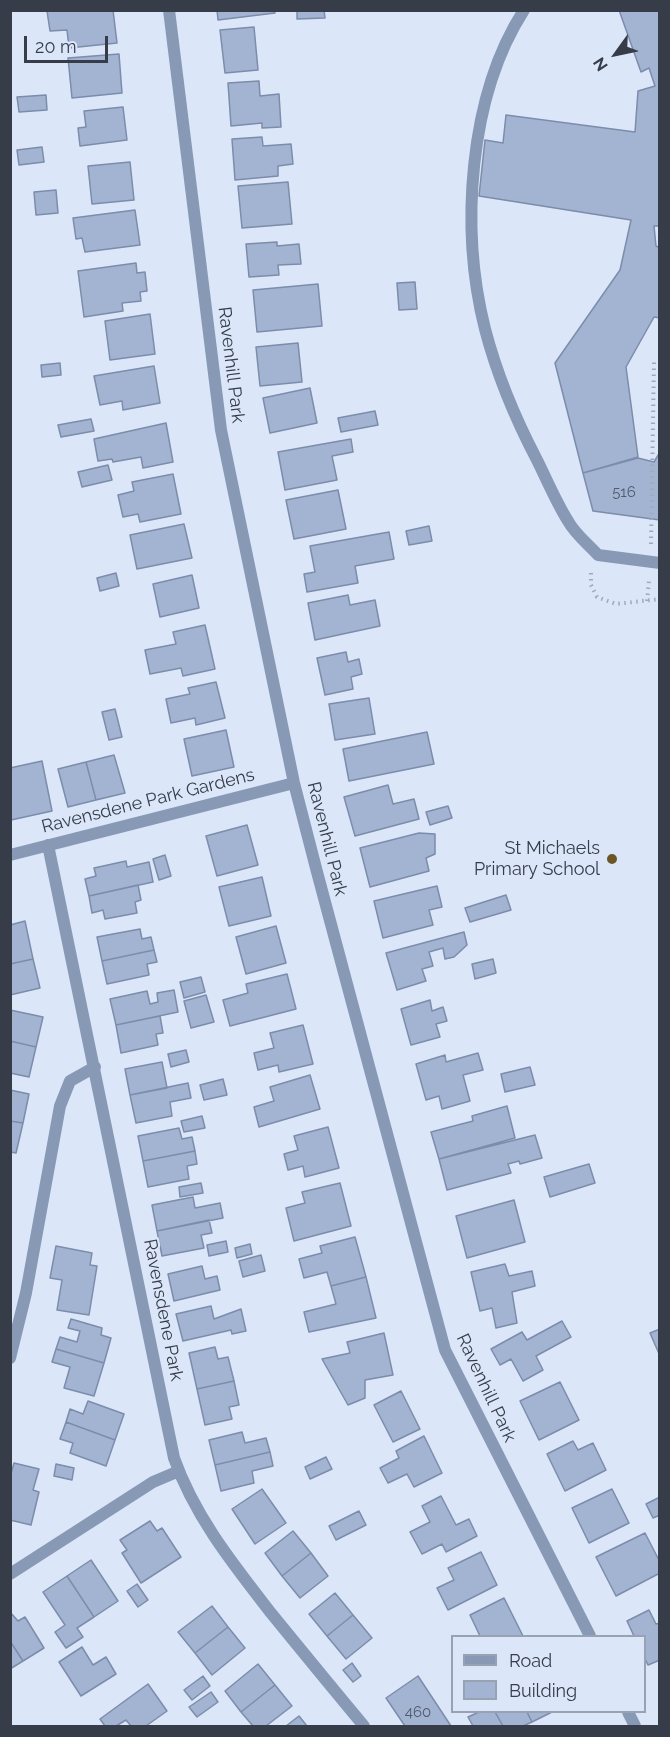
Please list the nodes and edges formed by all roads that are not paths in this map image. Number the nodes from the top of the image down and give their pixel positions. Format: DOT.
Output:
graph roads {
  1 [pos="169,10"];
  2 [pos="524,10"];
  3 [pos="655,563"];
  4 [pos="294,783"];
  5 [pos="48,845"];
  6 [pos="10,855"];
  7 [pos="95,1067"];
  8 [pos="10,1358"];
  9 [pos="179,1471"];
  10 [pos="10,1574"];
  11 [pos="589,1635"];
  12 [pos="364,1726"];
  1 -- 4 [label="street, Ravenhill Park"];
  2 -- 3 [label="street"];
  4 -- 5 [label="street, Ravensdene Park Gardens"];
  4 -- 11 [label="street, Ravenhill Park"];
  5 -- 6 [label="street, Ravensdene Park Gardens"];
  5 -- 7 [label="street, Ravensdene Park"];
  7 -- 8 [label="street"];
  7 -- 9 [label="street, Ravensdene Park"];
  9 -- 10 [label="street"];
  9 -- 12 [label="street, Ravensdene Park"];
}
